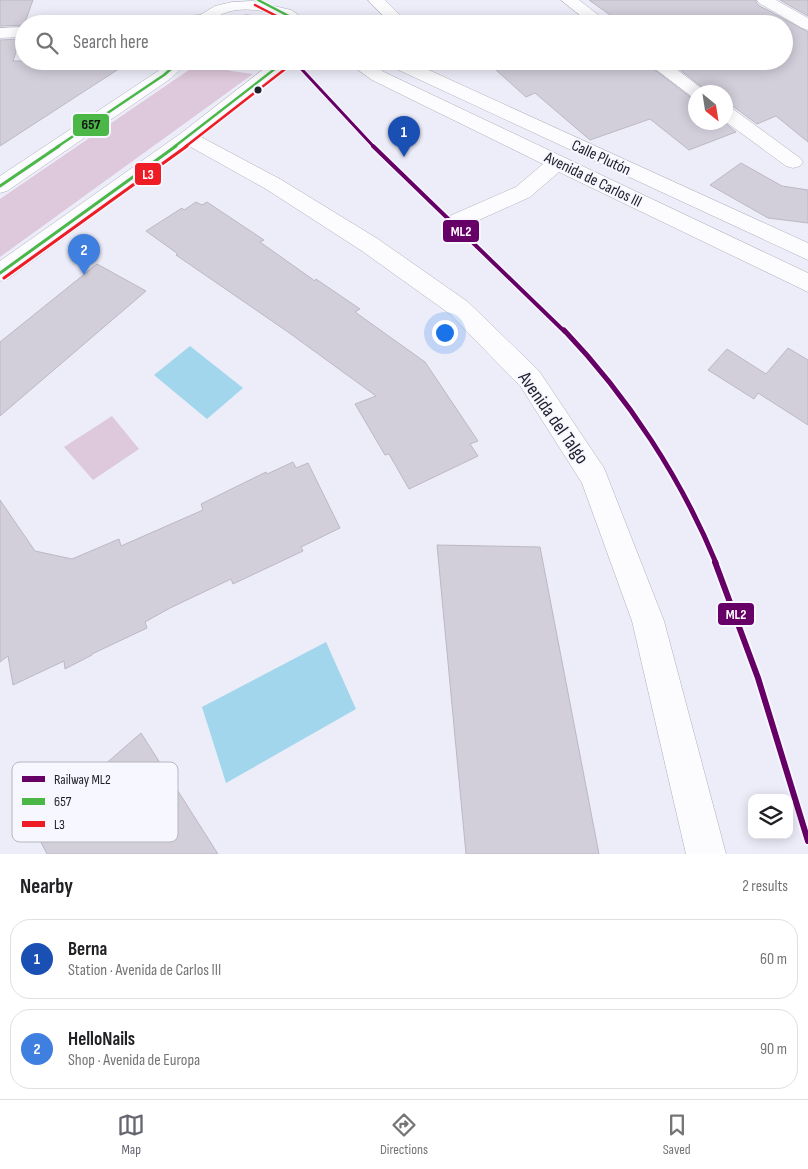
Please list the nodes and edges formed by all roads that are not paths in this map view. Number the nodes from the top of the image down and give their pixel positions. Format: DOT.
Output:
graph roads {
  1 [pos="376,0"];
  2 [pos="569,0"];
  3 [pos="765,0"];
  4 [pos="262,3"];
  5 [pos="208,14"];
  6 [pos="292,15"];
  7 [pos="392,15"];
  8 [pos="590,15"];
  9 [pos="791,15"];
  10 [pos="793,16"];
  11 [pos="808,25"];
  12 [pos="15,32"];
  13 [pos="0,33"];
  14 [pos="170,70"];
  15 [pos="273,70"];
  16 [pos="360,70"];
  17 [pos="369,70"];
  18 [pos="426,70"];
  19 [pos="666,70"];
  20 [pos="378,76"];
  21 [pos="688,86"];
  22 [pos="733,118"];
  23 [pos="187,138"];
  24 [pos="793,162"];
  25 [pos="557,163"];
  26 [pos="0,186"];
  27 [pos="452,223"];
  28 [pos="808,252"];
  29 [pos="0,273"];
  30 [pos="808,283"];
  31 [pos="706,854"];
  1 -- 7 [label="street"];
  2 -- 8 [label="street"];
  3 -- 9 [label="street"];
  4 -- 5 [label="street"];
  4 -- 6 [label="street"];
  10 -- 11 [label="street"];
  12 -- 13 [label="street"];
  14 -- 26 [label="street"];
  15 -- 23 [label="street"];
  16 -- 20 [label="street, Avenida de Carlos III"];
  17 -- 20 [label="street, Avenida de Carlos III"];
  18 -- 28 [label="street, Calle Plutón"];
  19 -- 21 [label="street"];
  20 -- 25 [label="street, Avenida de Carlos III"];
  22 -- 24 [label="street"];
  23 -- 29 [label="street"];
  23 -- 31 [label="street, Avenida del Talgo"];
  25 -- 27 [label="street"];
  25 -- 30 [label="street, Avenida de Carlos III"];
}
